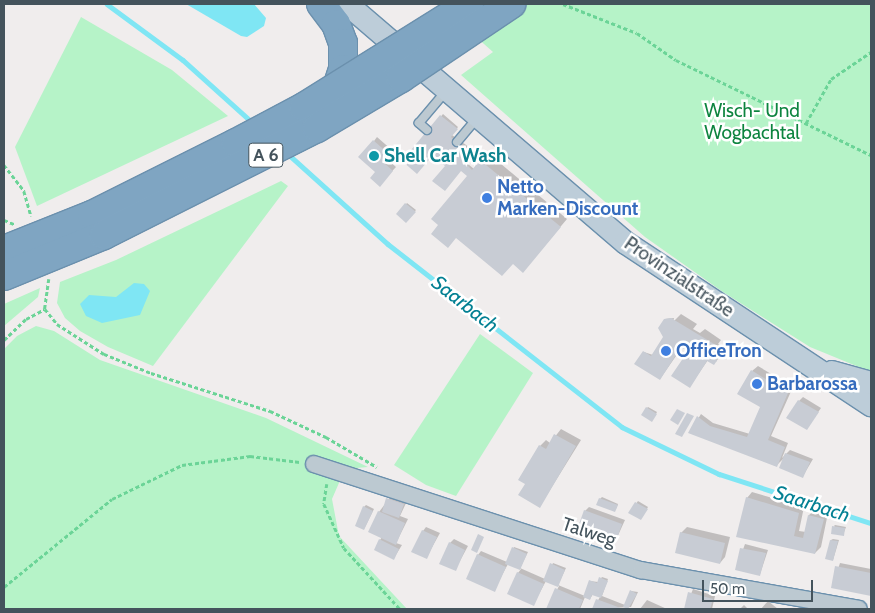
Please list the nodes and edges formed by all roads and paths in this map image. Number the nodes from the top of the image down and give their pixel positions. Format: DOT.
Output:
graph roads {
  1 [pos="321,4"];
  2 [pos="469,4"];
  3 [pos="511,4"];
  4 [pos="563,4"];
  5 [pos="353,7"];
  6 [pos="871,52"];
  7 [pos="412,59"];
  8 [pos="447,90"];
  9 [pos="341,98"];
  10 [pos="478,116"];
  11 [pos="806,123"];
  12 [pos="427,130"];
  13 [pos="457,142"];
  14 [pos="871,155"];
  15 [pos="4,165"];
  16 [pos="32,223"];
  17 [pos="6,262"];
  18 [pos="49,285"];
  19 [pos="45,309"];
  20 [pos="4,340"];
  21 [pos="802,360"];
  22 [pos="832,372"];
  23 [pos="871,384"];
  24 [pos="871,392"];
  25 [pos="871,405"];
  26 [pos="314,464"];
  27 [pos="332,468"];
  28 [pos="384,471"];
  29 [pos="4,587"];
  30 [pos="400,609"];
  31 [pos="859,609"];
  1 -- 9 [label="highway"];
  2 -- 17 [label="highway, A 6, bridge"];
  3 -- 17 [label="highway, A 6, bridge"];
  4 -- 11 [label="path"];
  5 -- 7 [label="main road, Provinzialstraße"];
  6 -- 11 [label="path"];
  7 -- 8 [label="main road, Provinzialstraße"];
  7 -- 9 [label="highway, A 6"];
  8 -- 10 [label="main road, Provinzialstraße"];
  8 -- 12 [label="lane"];
  9 -- 17 [label="highway, A 6"];
  10 -- 13 [label="lane"];
  10 -- 21 [label="main road, Provinzialstraße"];
  11 -- 14 [label="path"];
  15 -- 16 [label="path"];
  18 -- 19 [label="path"];
  19 -- 20 [label="path"];
  19 -- 28 [label="path"];
  21 -- 22 [label="main road, Provinzialstraße"];
  21 -- 25 [label="main road, Provinzialstraße"];
  22 -- 23 [label="main road"];
  22 -- 24 [label="main road, Provinzialstraße"];
  26 -- 27 [label="street, Talweg"];
  26 -- 29 [label="path"];
  27 -- 30 [label="path"];
  27 -- 31 [label="street, Talweg"];
}
